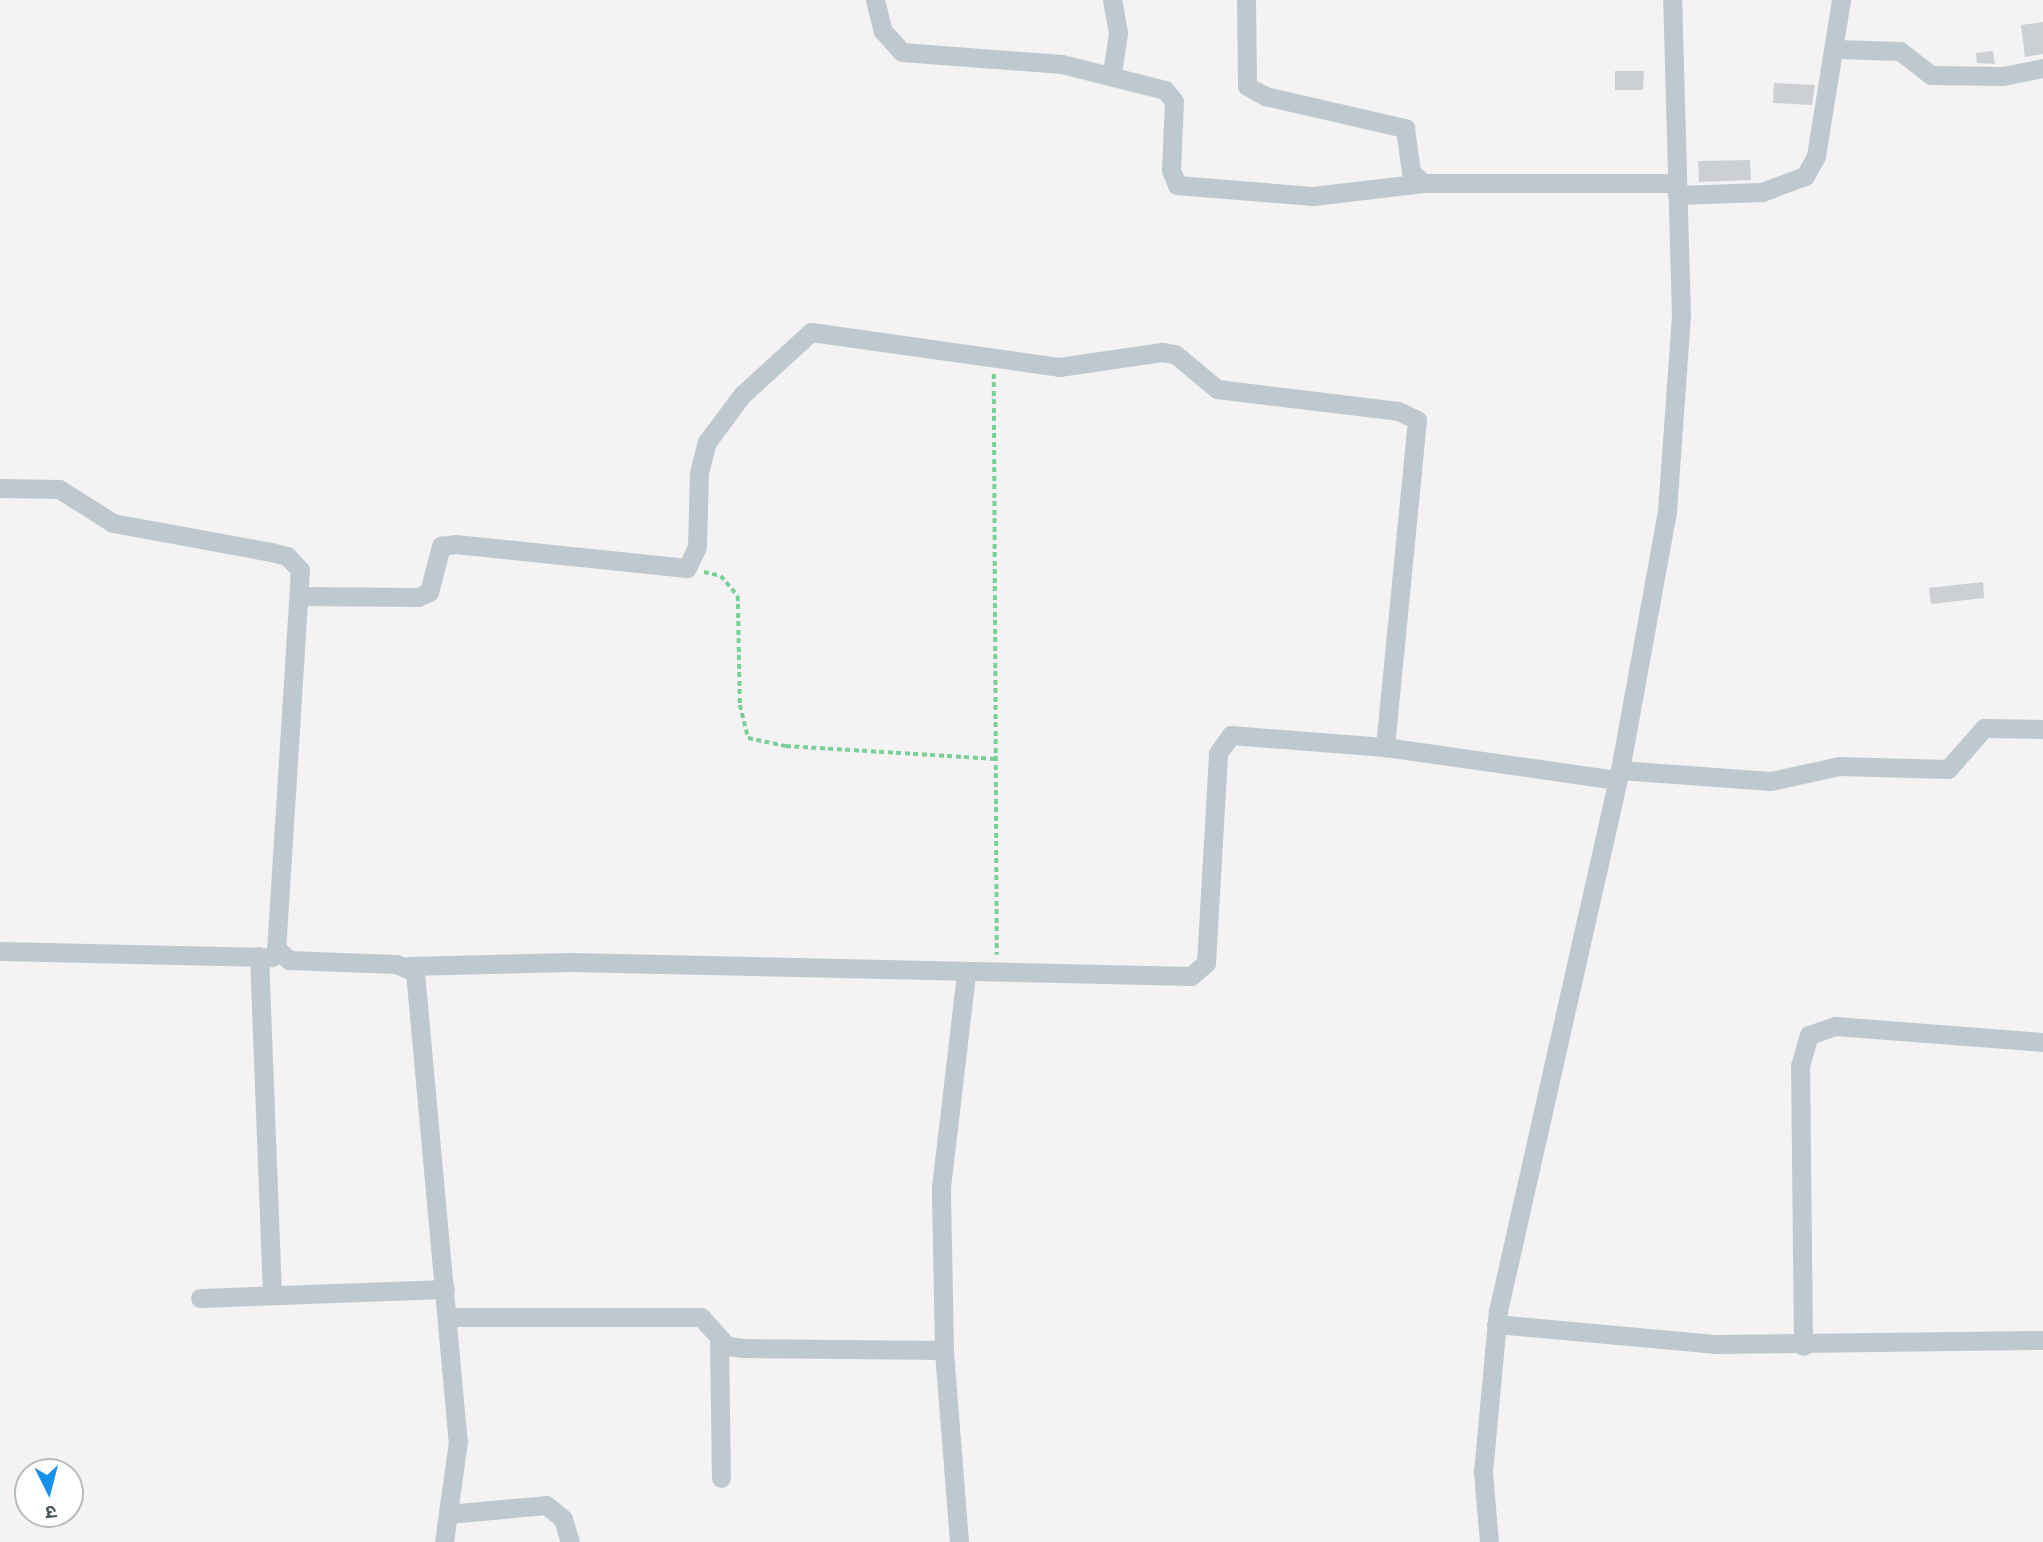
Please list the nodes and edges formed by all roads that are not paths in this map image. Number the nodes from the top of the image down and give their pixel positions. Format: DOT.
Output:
graph roads {
  1 [pos="875,0"];
  2 [pos="1112,0"];
  3 [pos="1246,0"];
  4 [pos="1672,0"];
  5 [pos="1840,0"];
  6 [pos="1835,49"];
  7 [pos="2043,68"];
  8 [pos="1112,74"];
  9 [pos="1423,183"];
  10 [pos="1677,189"];
  11 [pos="0,488"];
  12 [pos="300,596"];
  13 [pos="2043,729"];
  14 [pos="1385,747"];
  15 [pos="1618,775"];
  16 [pos="0,951"];
  17 [pos="259,956"];
  18 [pos="280,957"];
  19 [pos="409,966"];
  20 [pos="966,974"];
  21 [pos="2043,1042"];
  22 [pos="445,1289"];
  23 [pos="272,1295"];
  24 [pos="200,1298"];
  25 [pos="447,1317"];
  26 [pos="1496,1324"];
  27 [pos="719,1339"];
  28 [pos="2043,1340"];
  29 [pos="1803,1346"];
  30 [pos="944,1350"];
  31 [pos="721,1478"];
  32 [pos="448,1514"];
  33 [pos="444,1542"];
  34 [pos="570,1542"];
  35 [pos="959,1542"];
  36 [pos="1489,1542"];
  1 -- 8 [label="street"];
  2 -- 8 [label="street"];
  3 -- 9 [label="street"];
  4 -- 10 [label="street"];
  5 -- 6 [label="street"];
  6 -- 7 [label="street"];
  6 -- 10 [label="street"];
  8 -- 9 [label="street"];
  9 -- 10 [label="street"];
  10 -- 15 [label="street"];
  11 -- 12 [label="street"];
  12 -- 14 [label="street"];
  12 -- 18 [label="street"];
  13 -- 15 [label="street"];
  14 -- 15 [label="street"];
  14 -- 20 [label="street"];
  15 -- 26 [label="street"];
  16 -- 17 [label="street"];
  17 -- 18 [label="street"];
  17 -- 23 [label="street"];
  18 -- 19 [label="street"];
  19 -- 20 [label="street"];
  19 -- 22 [label="street"];
  20 -- 30 [label="street"];
  21 -- 29 [label="street"];
  22 -- 23 [label="street"];
  22 -- 25 [label="street"];
  23 -- 24 [label="street"];
  25 -- 27 [label="street"];
  25 -- 32 [label="street"];
  26 -- 29 [label="street"];
  26 -- 36 [label="street"];
  27 -- 30 [label="street"];
  27 -- 31 [label="street"];
  28 -- 29 [label="street"];
  30 -- 35 [label="street"];
  32 -- 33 [label="street"];
  32 -- 34 [label="street"];
}
